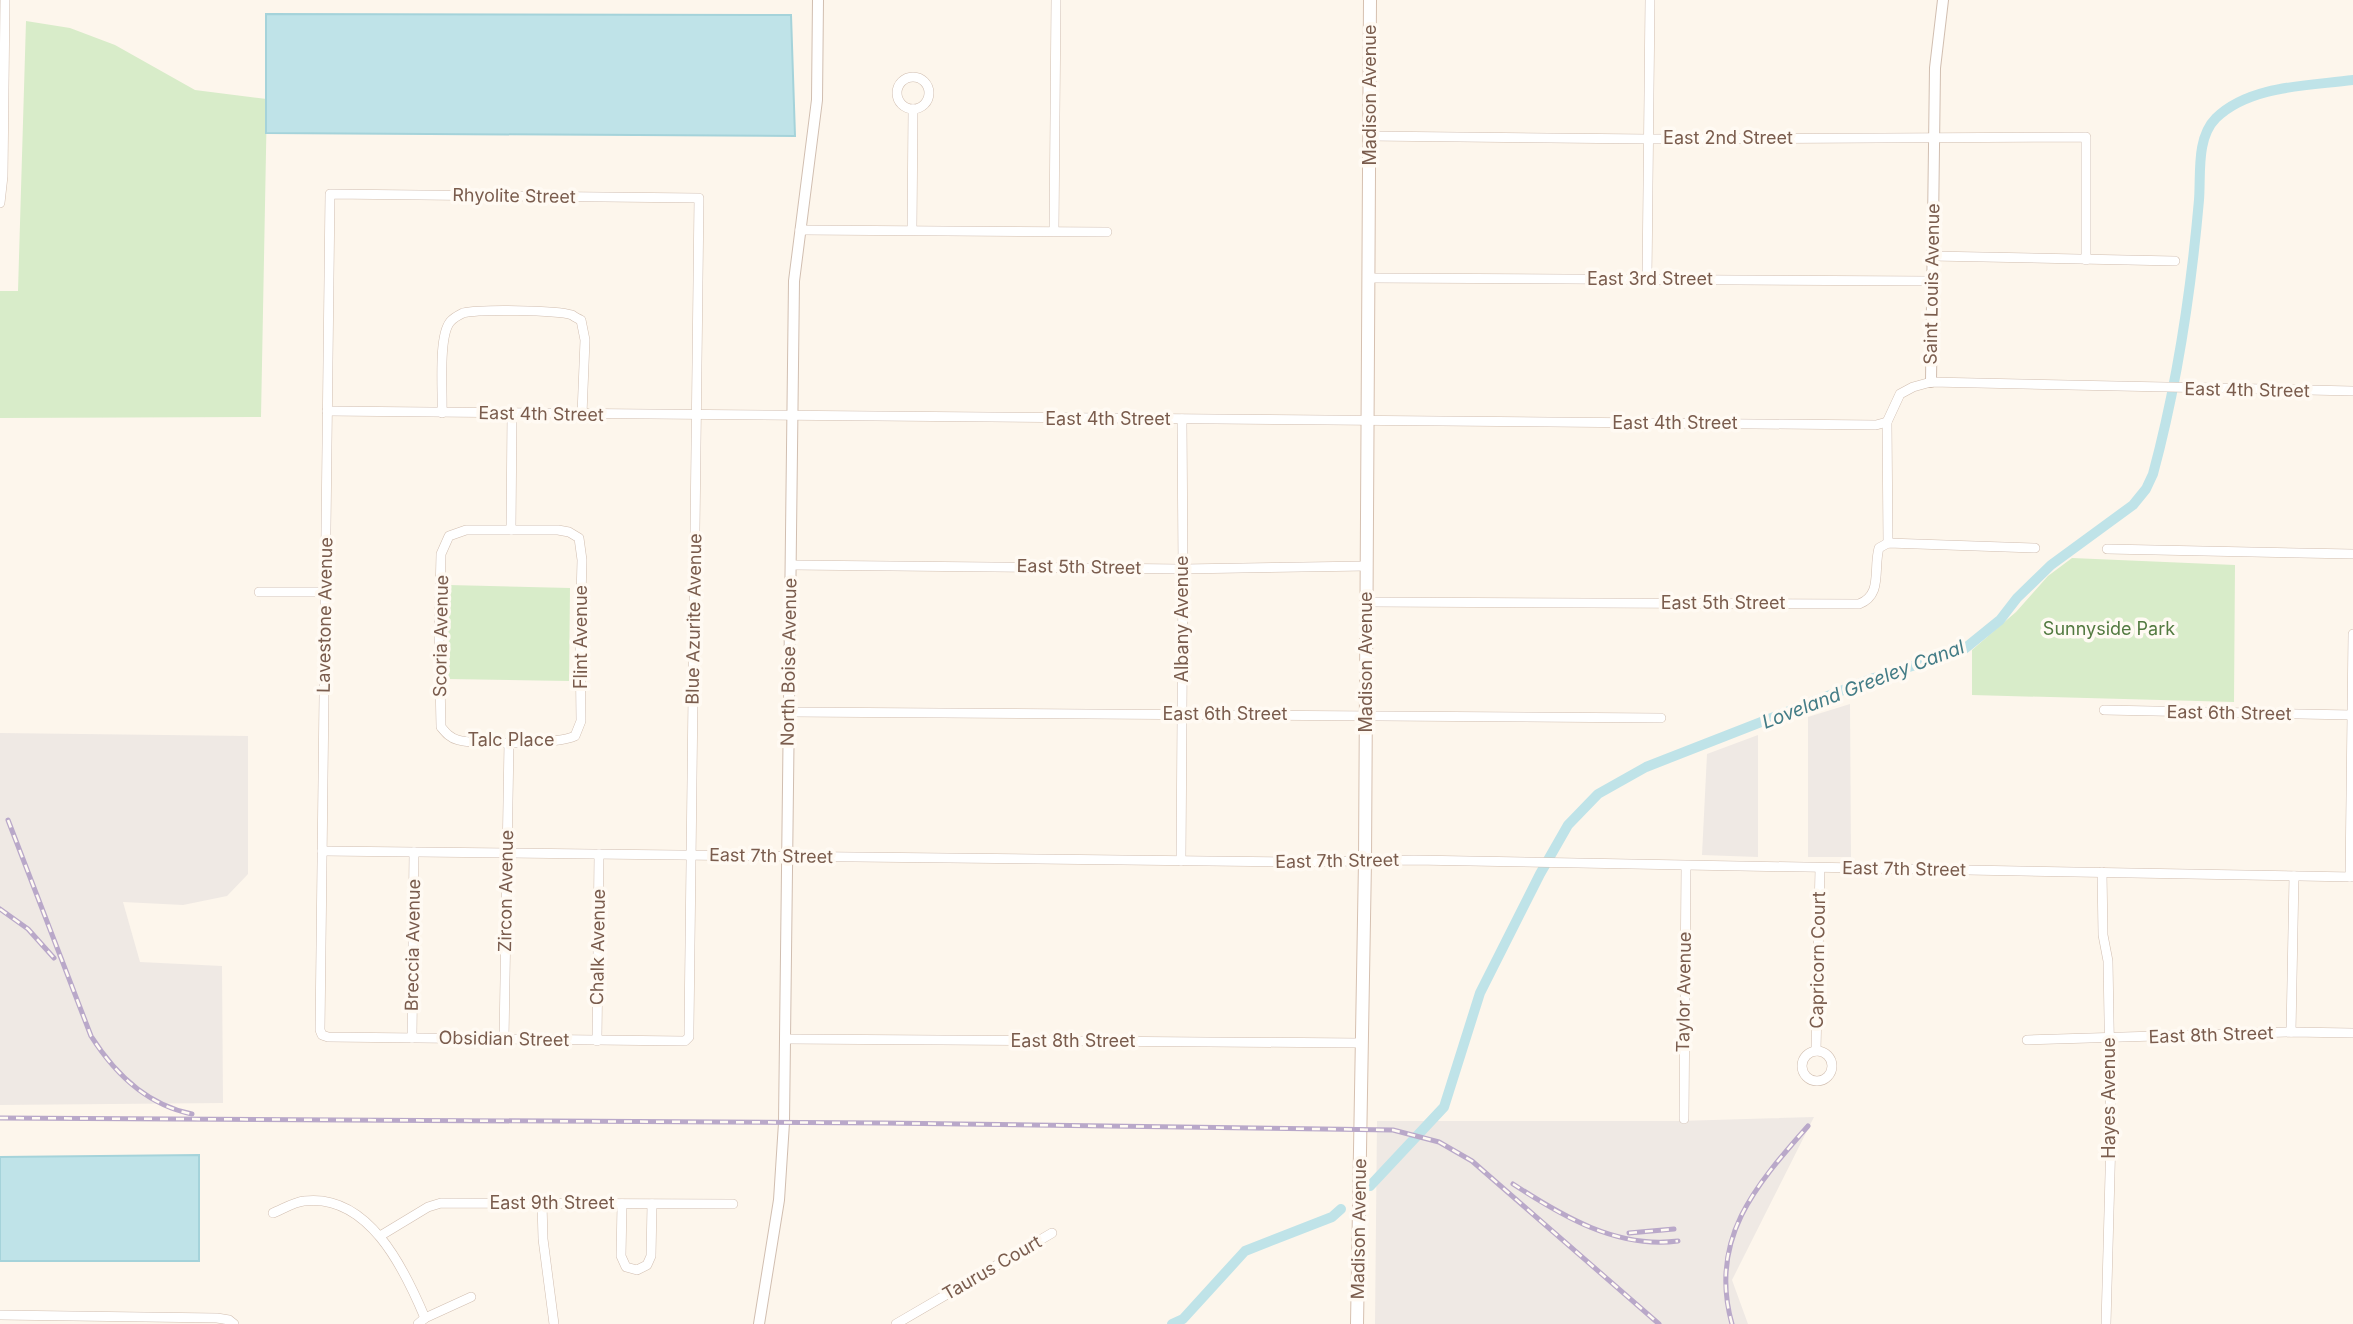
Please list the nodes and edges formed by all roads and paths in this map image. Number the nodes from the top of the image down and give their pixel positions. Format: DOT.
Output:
graph roads {
  1 [pos="5,0"];
  2 [pos="818,0"];
  3 [pos="1056,0"];
  4 [pos="1370,0"];
  5 [pos="1650,0"];
  6 [pos="1942,0"];
  7 [pos="913,109"];
  8 [pos="1369,136"];
  9 [pos="1934,138"];
  10 [pos="1649,139"];
  11 [pos="330,194"];
  12 [pos="699,198"];
  13 [pos="0,203"];
  14 [pos="800,230"];
  15 [pos="912,230"];
  16 [pos="1054,231"];
  17 [pos="1107,232"];
  18 [pos="1932,256"];
  19 [pos="2086,260"];
  20 [pos="2175,261"];
  21 [pos="1368,278"];
  22 [pos="1647,279"];
  23 [pos="1932,281"];
  24 [pos="1931,382"];
  25 [pos="2353,391"];
  26 [pos="327,411"];
  27 [pos="442,413"];
  28 [pos="512,414"];
  29 [pos="582,414"];
  30 [pos="697,416"];
  31 [pos="792,416"];
  32 [pos="1182,419"];
  33 [pos="1368,421"];
  34 [pos="1887,422"];
  35 [pos="511,530"];
  36 [pos="1888,543"];
  37 [pos="2035,548"];
  38 [pos="2107,549"];
  39 [pos="2353,554"];
  40 [pos="791,565"];
  41 [pos="1367,566"];
  42 [pos="1183,569"];
  43 [pos="259,592"];
  44 [pos="325,592"];
  45 [pos="1367,602"];
  46 [pos="2353,634"];
  47 [pos="2104,710"];
  48 [pos="789,712"];
  49 [pos="1182,714"];
  50 [pos="1366,715"];
  51 [pos="2352,715"];
  52 [pos="1661,718"];
  53 [pos="447,735"];
  54 [pos="575,736"];
  55 [pos="509,742"];
  56 [pos="322,851"];
  57 [pos="414,852"];
  58 [pos="507,853"];
  59 [pos="599,854"];
  60 [pos="691,855"];
  61 [pos="787,856"];
  62 [pos="1181,861"];
  63 [pos="1365,861"];
  64 [pos="1686,866"];
  65 [pos="1820,868"];
  66 [pos="2102,873"];
  67 [pos="2294,876"];
  68 [pos="2352,877"];
  69 [pos="2291,1032"];
  70 [pos="2353,1033"];
  71 [pos="322,1035"];
  72 [pos="412,1038"];
  73 [pos="2109,1038"];
  74 [pos="687,1039"];
  75 [pos="785,1039"];
  76 [pos="504,1040"];
  77 [pos="2027,1040"];
  78 [pos="597,1041"];
  79 [pos="1362,1043"];
  80 [pos="1816,1051"];
  81 [pos="1684,1119"];
  82 [pos="542,1203"];
  83 [pos="622,1204"];
  84 [pos="652,1204"];
  85 [pos="733,1204"];
  86 [pos="273,1213"];
  87 [pos="1052,1233"];
  88 [pos="380,1237"];
  89 [pos="471,1297"];
  90 [pos="0,1315"];
  91 [pos="14,1320"];
  92 [pos="121,1320"];
  93 [pos="421,1321"];
  94 [pos="234,1324"];
  95 [pos="554,1324"];
  96 [pos="759,1324"];
  97 [pos="895,1324"];
  98 [pos="1357,1324"];
  99 [pos="2106,1324"];
  1 -- 13 [label="street"];
  2 -- 14 [label="street, North Boise Avenue"];
  3 -- 16 [label="street"];
  4 -- 8 [label="main road, Madison Avenue"];
  5 -- 10 [label="street"];
  6 -- 9 [label="street, Saint Louis Avenue"];
  7 -- 15 [label="street"];
  8 -- 10 [label="street, East 2nd Street"];
  8 -- 21 [label="main road, Madison Avenue"];
  9 -- 10 [label="street, East 2nd Street"];
  9 -- 18 [label="street, Saint Louis Avenue"];
  9 -- 19 [label="street, East 2nd Street"];
  10 -- 22 [label="street"];
  11 -- 12 [label="street, Rhyolite Street"];
  11 -- 26 [label="street, Lavestone Avenue"];
  12 -- 30 [label="street, Blue Azurite Avenue"];
  14 -- 15 [label="street"];
  14 -- 31 [label="street, North Boise Avenue"];
  15 -- 16 [label="street"];
  16 -- 17 [label="street"];
  18 -- 19 [label="street"];
  18 -- 23 [label="street, Saint Louis Avenue"];
  19 -- 20 [label="street"];
  21 -- 22 [label="street, East 3rd Street"];
  21 -- 33 [label="main road, Madison Avenue"];
  22 -- 23 [label="street, East 3rd Street"];
  23 -- 24 [label="street, Saint Louis Avenue"];
  24 -- 25 [label="street, East 4th Street"];
  24 -- 34 [label="street, Saint Louis Avenue"];
  26 -- 27 [label="street, East 4th Street"];
  26 -- 44 [label="street, Lavestone Avenue"];
  27 -- 28 [label="street, East 4th Street"];
  27 -- 29 [label="street"];
  28 -- 29 [label="street, East 4th Street"];
  28 -- 35 [label="street"];
  29 -- 30 [label="street, East 4th Street"];
  30 -- 31 [label="street, East 4th Street"];
  30 -- 60 [label="street, Blue Azurite Avenue"];
  31 -- 32 [label="street, East 4th Street"];
  31 -- 40 [label="street, North Boise Avenue"];
  32 -- 33 [label="street, East 4th Street"];
  32 -- 42 [label="street, Albany Avenue"];
  33 -- 34 [label="street, East 4th Street"];
  33 -- 41 [label="main road, Madison Avenue"];
  34 -- 36 [label="street, Saint Louis Avenue"];
  35 -- 53 [label="street, Scoria Avenue"];
  35 -- 54 [label="street, Flint Avenue"];
  36 -- 37 [label="street"];
  36 -- 45 [label="street, East 5th Street"];
  38 -- 39 [label="street"];
  40 -- 42 [label="street, East 5th Street"];
  40 -- 48 [label="street, North Boise Avenue"];
  41 -- 42 [label="street, East 5th Street"];
  41 -- 45 [label="main road, Madison Avenue"];
  42 -- 49 [label="street, Albany Avenue"];
  43 -- 44 [label="street"];
  44 -- 56 [label="street, Lavestone Avenue"];
  45 -- 50 [label="main road, Madison Avenue"];
  46 -- 51 [label="street"];
  47 -- 51 [label="street, East 6th Street"];
  48 -- 49 [label="street, East 6th Street"];
  48 -- 61 [label="street, North Boise Avenue"];
  49 -- 50 [label="street, East 6th Street"];
  49 -- 62 [label="street, Albany Avenue"];
  50 -- 52 [label="street, East 6th Street"];
  50 -- 63 [label="main road, Madison Avenue"];
  51 -- 68 [label="street"];
  53 -- 55 [label="street, Talc Place"];
  54 -- 55 [label="street, Talc Place"];
  55 -- 58 [label="street, Zircon Avenue"];
  56 -- 57 [label="street, East 7th Street"];
  56 -- 71 [label="street, Lavestone Avenue"];
  57 -- 58 [label="street, East 7th Street"];
  57 -- 72 [label="street, Breccia Avenue"];
  58 -- 59 [label="street, East 7th Street"];
  58 -- 76 [label="street, Zircon Avenue"];
  59 -- 60 [label="street, East 7th Street"];
  59 -- 78 [label="street, Chalk Avenue"];
  60 -- 61 [label="street, East 7th Street"];
  60 -- 74 [label="street, Blue Azurite Avenue"];
  61 -- 62 [label="street, East 7th Street"];
  61 -- 75 [label="street, North Boise Avenue"];
  62 -- 63 [label="street, East 7th Street"];
  63 -- 64 [label="street, East 7th Street"];
  63 -- 79 [label="main road, Madison Avenue"];
  64 -- 65 [label="street, East 7th Street"];
  64 -- 81 [label="street, Taylor Avenue"];
  65 -- 66 [label="street, East 7th Street"];
  65 -- 80 [label="street, Capricorn Court"];
  66 -- 67 [label="street, East 7th Street"];
  66 -- 73 [label="street, Hayes Avenue"];
  67 -- 68 [label="street, East 7th Street"];
  67 -- 69 [label="street"];
  69 -- 70 [label="street, East 8th Street"];
  69 -- 73 [label="street, East 8th Street"];
  71 -- 72 [label="street, Obsidian Street"];
  72 -- 76 [label="street, Obsidian Street"];
  73 -- 77 [label="street, East 8th Street"];
  73 -- 99 [label="street, Hayes Avenue"];
  74 -- 78 [label="street, Obsidian Street"];
  75 -- 79 [label="street, East 8th Street"];
  75 -- 96 [label="street, North Boise Avenue"];
  76 -- 78 [label="street, Obsidian Street"];
  79 -- 98 [label="main road, Madison Avenue"];
  82 -- 83 [label="street, East 9th Street"];
  82 -- 88 [label="street, East 9th Street"];
  82 -- 95 [label="street"];
  83 -- 84 [label="street, East 9th Street"];
  83 -- 84 [label="street"];
  84 -- 85 [label="street, East 9th Street"];
  86 -- 88 [label="street"];
  87 -- 97 [label="street, Taurus Court"];
  88 -- 93 [label="street"];
  89 -- 93 [label="street"];
  90 -- 91 [label="street"];
  91 -- 92 [label="street"];
  92 -- 94 [label="street"];
}
